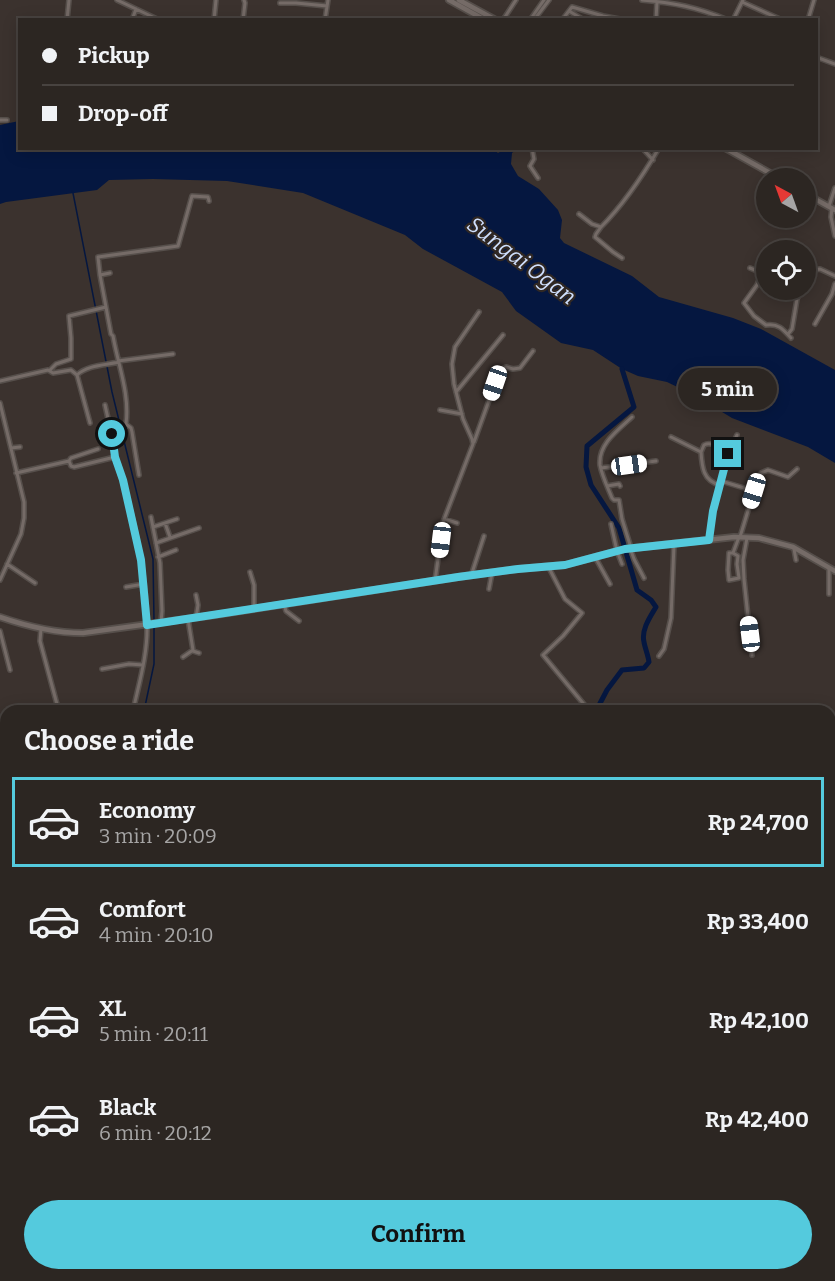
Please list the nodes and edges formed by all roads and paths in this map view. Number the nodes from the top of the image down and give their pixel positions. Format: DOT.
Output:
graph roads {
  1 [pos="69,0"];
  2 [pos="117,0"];
  3 [pos="216,0"];
  4 [pos="244,0"];
  5 [pos="328,0"];
  6 [pos="449,0"];
  7 [pos="459,0"];
  8 [pos="516,0"];
  9 [pos="547,0"];
  10 [pos="642,0"];
  11 [pos="814,0"];
  12 [pos="657,1"];
  13 [pos="743,1"];
  14 [pos="280,3"];
  15 [pos="327,6"];
  16 [pos="136,9"];
  17 [pos="569,11"];
  18 [pos="67,18"];
  19 [pos="133,18"];
  20 [pos="155,18"];
  21 [pos="214,18"];
  22 [pos="243,18"];
  23 [pos="325,18"];
  24 [pos="481,18"];
  25 [pos="492,18"];
  26 [pos="504,18"];
  27 [pos="534,18"];
  28 [pos="564,18"];
  29 [pos="581,18"];
  30 [pos="614,18"];
  31 [pos="656,18"];
  32 [pos="723,18"];
  33 [pos="734,18"];
  34 [pos="778,18"];
  35 [pos="809,18"];
  36 [pos="818,58"];
  37 [pos="835,64"];
  38 [pos="0,120"];
  39 [pos="7,120"];
  40 [pos="532,150"];
  41 [pos="644,150"];
  42 [pos="658,150"];
  43 [pos="729,150"];
  44 [pos="653,159"];
  45 [pos="760,168"];
  46 [pos="538,178"];
  47 [pos="835,188"];
  48 [pos="816,199"];
  49 [pos="209,201"];
  50 [pos="832,208"];
  51 [pos="579,214"];
  52 [pos="601,227"];
  53 [pos="835,237"];
  54 [pos="622,258"];
  55 [pos="750,268"];
  56 [pos="756,270"];
  57 [pos="816,270"];
  58 [pos="110,273"];
  59 [pos="100,274"];
  60 [pos="835,276"];
  61 [pos="835,284"];
  62 [pos="756,286"];
  63 [pos="740,299"];
  64 [pos="797,300"];
  65 [pos="744,303"];
  66 [pos="105,307"];
  67 [pos="479,312"];
  68 [pos="815,324"];
  69 [pos="788,334"];
  70 [pos="503,335"];
  71 [pos="791,338"];
  72 [pos="533,351"];
  73 [pos="173,354"];
  74 [pos="117,362"];
  75 [pos="50,370"];
  76 [pos="77,375"];
  77 [pos="0,381"];
  78 [pos="456,392"];
  79 [pos="105,405"];
  80 [pos="0,406"];
  81 [pos="440,410"];
  82 [pos="462,414"];
  83 [pos="632,417"];
  84 [pos="90,423"];
  85 [pos="737,435"];
  86 [pos="671,437"];
  87 [pos="473,444"];
  88 [pos="20,447"];
  89 [pos="11,448"];
  90 [pos="98,449"];
  91 [pos="701,452"];
  92 [pos="728,454"];
  93 [pos="115,457"];
  94 [pos="656,461"];
  95 [pos="69,462"];
  96 [pos="601,468"];
  97 [pos="797,469"];
  98 [pos="16,473"];
  99 [pos="139,475"];
  100 [pos="721,483"];
  101 [pos="607,486"];
  102 [pos="620,486"];
  103 [pos="754,491"];
  104 [pos="151,517"];
  105 [pos="177,519"];
  106 [pos="444,519"];
  107 [pos="165,523"];
  108 [pos="457,523"];
  109 [pos="611,524"];
  110 [pos="153,527"];
  111 [pos="199,528"];
  112 [pos="484,536"];
  113 [pos="740,537"];
  114 [pos="747,537"];
  115 [pos="169,538"];
  116 [pos="709,540"];
  117 [pos="156,543"];
  118 [pos="171,544"];
  119 [pos="674,544"];
  120 [pos="793,547"];
  121 [pos="625,549"];
  122 [pos="176,550"];
  123 [pos="733,553"];
  124 [pos="158,557"];
  125 [pos="595,557"];
  126 [pos="796,560"];
  127 [pos="7,564"];
  128 [pos="622,564"];
  129 [pos="549,566"];
  130 [pos="828,567"];
  131 [pos="835,571"];
  132 [pos="250,572"];
  133 [pos="492,573"];
  134 [pos="471,576"];
  135 [pos="644,578"];
  136 [pos="0,580"];
  137 [pos="435,581"];
  138 [pos="35,583"];
  139 [pos="144,584"];
  140 [pos="610,584"];
  141 [pos="126,587"];
  142 [pos="489,589"];
  143 [pos="829,594"];
  144 [pos="196,595"];
  145 [pos="284,604"];
  146 [pos="254,608"];
  147 [pos="0,618"];
  148 [pos="196,618"];
  149 [pos="188,619"];
  150 [pos="299,621"];
  151 [pos="160,623"];
  152 [pos="149,625"];
  153 [pos="41,627"];
  154 [pos="0,632"];
  155 [pos="1,637"];
  156 [pos="193,651"];
  157 [pos="199,653"];
  158 [pos="752,655"];
  159 [pos="659,656"];
  160 [pos="183,657"];
  161 [pos="143,665"];
  162 [pos="102,669"];
  163 [pos="10,670"];
  164 [pos="57,705"];
  165 [pos="134,705"];
  166 [pos="585,705"];
  1 -- 18 [label="street"];
  2 -- 16 [label="street"];
  3 -- 21 [label="street"];
  4 -- 22 [label="street"];
  5 -- 15 [label="street"];
  6 -- 24 [label="street"];
  7 -- 25 [label="street"];
  8 -- 26 [label="street"];
  9 -- 27 [label="street"];
  10 -- 12 [label="street"];
  11 -- 35 [label="street"];
  12 -- 31 [label="street"];
  12 -- 32 [label="street"];
  13 -- 33 [label="street"];
  13 -- 34 [label="street"];
  14 -- 15 [label="street"];
  15 -- 23 [label="street"];
  16 -- 19 [label="street"];
  16 -- 20 [label="street"];
  17 -- 28 [label="street"];
  17 -- 29 [label="street"];
  17 -- 30 [label="street"];
  36 -- 37 [label="street"];
  38 -- 39 [label="street"];
  40 -- 46 [label="street"];
  41 -- 44 [label="street"];
  42 -- 44 [label="street"];
  43 -- 45 [label="street"];
  44 -- 52 [label="street"];
  47 -- 50 [label="street"];
  48 -- 50 [label="street"];
  49 -- 59 [label="street"];
  50 -- 53 [label="street"];
  51 -- 52 [label="street"];
  52 -- 54 [label="street"];
  55 -- 56 [label="street"];
  57 -- 60 [label="street"];
  58 -- 59 [label="street"];
  59 -- 66 [label="street"];
  61 -- 68 [label="street"];
  62 -- 65 [label="street"];
  63 -- 65 [label="street"];
  64 -- 69 [label="street"];
  65 -- 69 [label="street"];
  66 -- 74 [label="street"];
  66 -- 75 [label="street"];
  67 -- 78 [label="street"];
  69 -- 71 [label="street"];
  70 -- 78 [label="street"];
  72 -- 87 [label="street"];
  73 -- 74 [label="street"];
  74 -- 76 [label="street"];
  74 -- 99 [label="street"];
  75 -- 76 [label="street"];
  75 -- 77 [label="street"];
  76 -- 84 [label="street"];
  78 -- 82 [label="street"];
  79 -- 93 [label="street"];
  80 -- 89 [label="street"];
  81 -- 82 [label="street"];
  82 -- 87 [label="street"];
  83 -- 96 [label="street"];
  85 -- 92 [label="street"];
  86 -- 91 [label="street"];
  87 -- 106 [label="street"];
  88 -- 89 [label="street"];
  89 -- 98 [label="street"];
  90 -- 95 [label="street"];
  91 -- 92 [label="street"];
  91 -- 100 [label="street"];
  92 -- 100 [label="street"];
  93 -- 95 [label="street"];
  93 -- 139 [label="street"];
  94 -- 96 [label="street"];
  95 -- 98 [label="street"];
  96 -- 101 [label="street"];
  97 -- 103 [label="street"];
  98 -- 127 [label="street"];
  100 -- 103 [label="street"];
  100 -- 116 [label="street"];
  101 -- 102 [label="street"];
  101 -- 121 [label="street"];
  103 -- 113 [label="street"];
  104 -- 110 [label="street"];
  105 -- 107 [label="street"];
  106 -- 108 [label="street"];
  106 -- 137 [label="street"];
  107 -- 110 [label="street"];
  107 -- 115 [label="street"];
  109 -- 121 [label="street"];
  110 -- 117 [label="street"];
  111 -- 115 [label="street"];
  112 -- 134 [label="street"];
  113 -- 114 [label="street"];
  113 -- 116 [label="street"];
  113 -- 123 [label="street"];
  114 -- 120 [label="street"];
  114 -- 158 [label="street"];
  115 -- 117 [label="street"];
  115 -- 118 [label="street"];
  116 -- 119 [label="street"];
  117 -- 124 [label="street"];
  119 -- 121 [label="street"];
  119 -- 159 [label="street"];
  120 -- 126 [label="street"];
  120 -- 130 [label="street"];
  121 -- 125 [label="street"];
  121 -- 128 [label="street"];
  121 -- 135 [label="street"];
  122 -- 124 [label="street"];
  123 -- 123 [label="street"];
  124 -- 151 [label="street"];
  125 -- 129 [label="street"];
  125 -- 140 [label="street"];
  127 -- 136 [label="street"];
  127 -- 138 [label="street"];
  129 -- 133 [label="street"];
  129 -- 166 [label="street"];
  130 -- 131 [label="street"];
  130 -- 143 [label="street"];
  132 -- 146 [label="street"];
  133 -- 134 [label="street"];
  133 -- 142 [label="street"];
  134 -- 137 [label="street"];
  137 -- 145 [label="street"];
  139 -- 141 [label="street"];
  139 -- 152 [label="street"];
  144 -- 148 [label="street"];
  145 -- 146 [label="street"];
  145 -- 150 [label="street"];
  146 -- 148 [label="street"];
  147 -- 153 [label="street"];
  148 -- 149 [label="street"];
  149 -- 151 [label="street"];
  149 -- 156 [label="street"];
  151 -- 152 [label="street"];
  152 -- 153 [label="street"];
  152 -- 161 [label="street"];
  153 -- 164 [label="street"];
  154 -- 155 [label="street"];
  155 -- 163 [label="street"];
  156 -- 157 [label="street"];
  156 -- 160 [label="street"];
  161 -- 162 [label="street"];
  161 -- 165 [label="street"];
}
